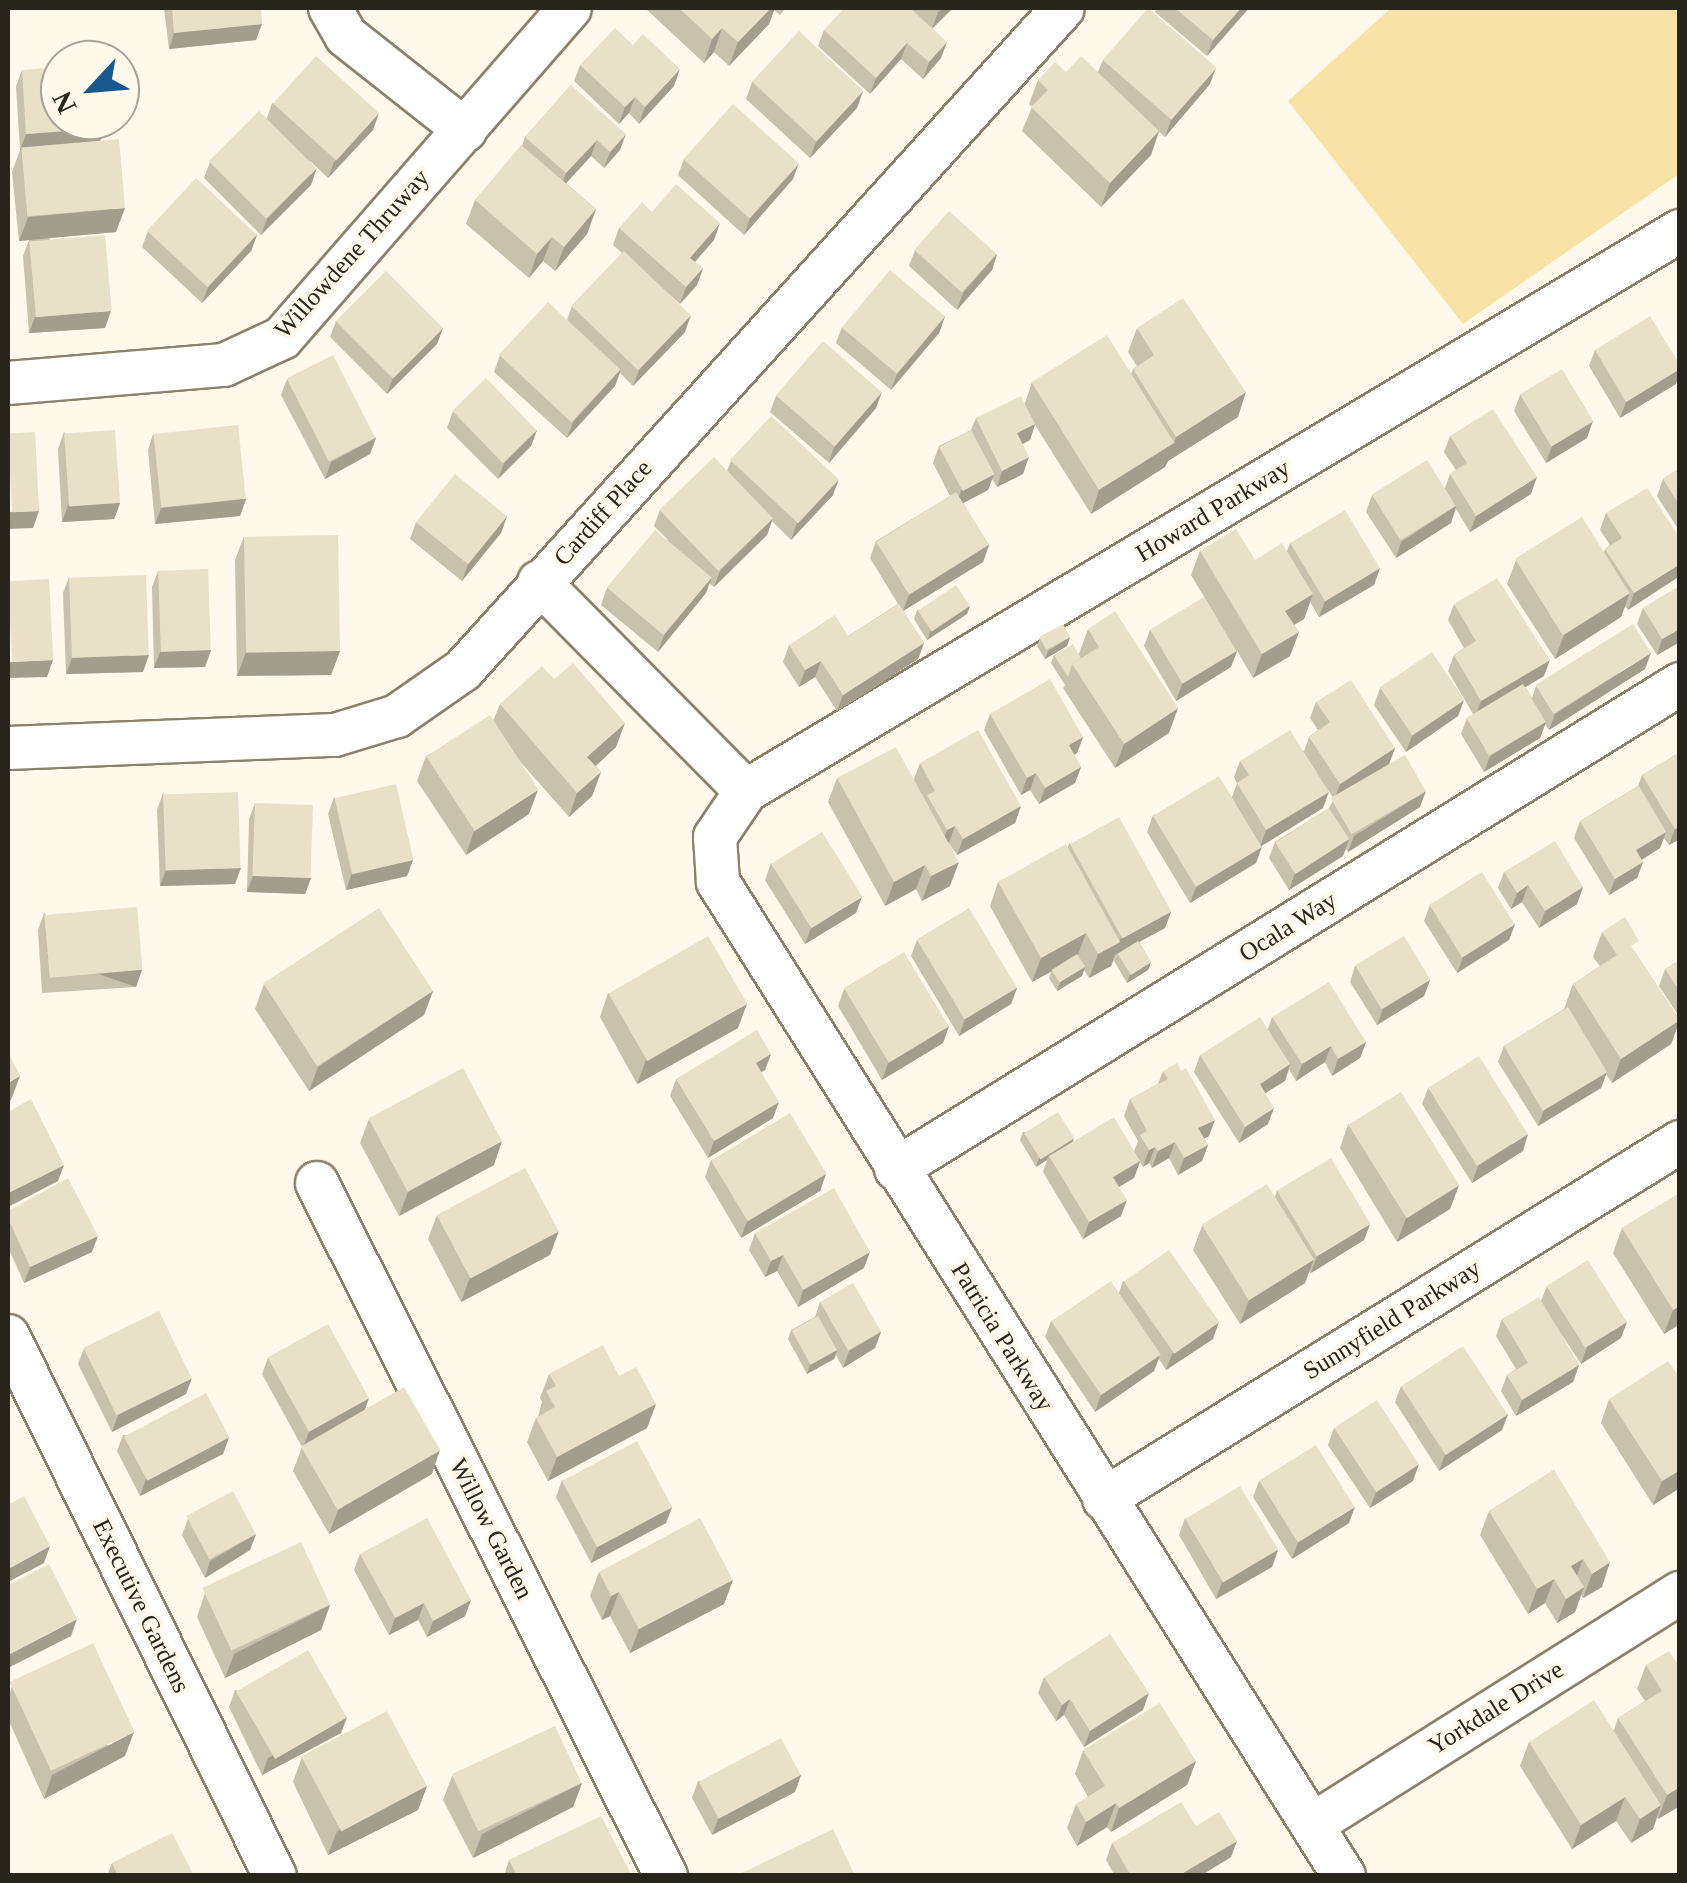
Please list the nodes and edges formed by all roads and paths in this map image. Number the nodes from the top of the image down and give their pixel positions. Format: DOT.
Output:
graph roads {
  1 [pos="330,8"];
  2 [pos="570,8"];
  3 [pos="1063,8"];
  4 [pos="464,130"];
  5 [pos="1680,231"];
  6 [pos="8,383"];
  7 [pos="540,582"];
  8 [pos="1680,684"];
  9 [pos="8,748"];
  10 [pos="746,791"];
  11 [pos="1680,1142"];
  12 [pos="896,1169"];
  13 [pos="317,1183"];
  14 [pos="8,1336"];
  15 [pos="1104,1499"];
  16 [pos="1680,1593"];
  17 [pos="1312,1824"];
  18 [pos="275,1876"];
  19 [pos="666,1876"];
  20 [pos="1344,1876"];
  1 -- 4 [label="street"];
  2 -- 4 [label="street, Willowdene Thruway"];
  3 -- 7 [label="street, Cardiff Place"];
  4 -- 6 [label="street, Willowdene Thruway"];
  5 -- 10 [label="street, Howard Parkway"];
  7 -- 9 [label="street, Cardiff Place"];
  7 -- 10 [label="street"];
  8 -- 12 [label="street, Ocala Way"];
  10 -- 12 [label="street, Patricia Parkway"];
  11 -- 15 [label="street, Sunnyfield Parkway"];
  12 -- 15 [label="street, Patricia Parkway"];
  13 -- 19 [label="street, Willow Garden"];
  14 -- 18 [label="street, Executive Gardens"];
  15 -- 17 [label="street, Patricia Parkway"];
  16 -- 17 [label="street, Yorkdale Drive"];
  17 -- 20 [label="street, Patricia Parkway"];
}
